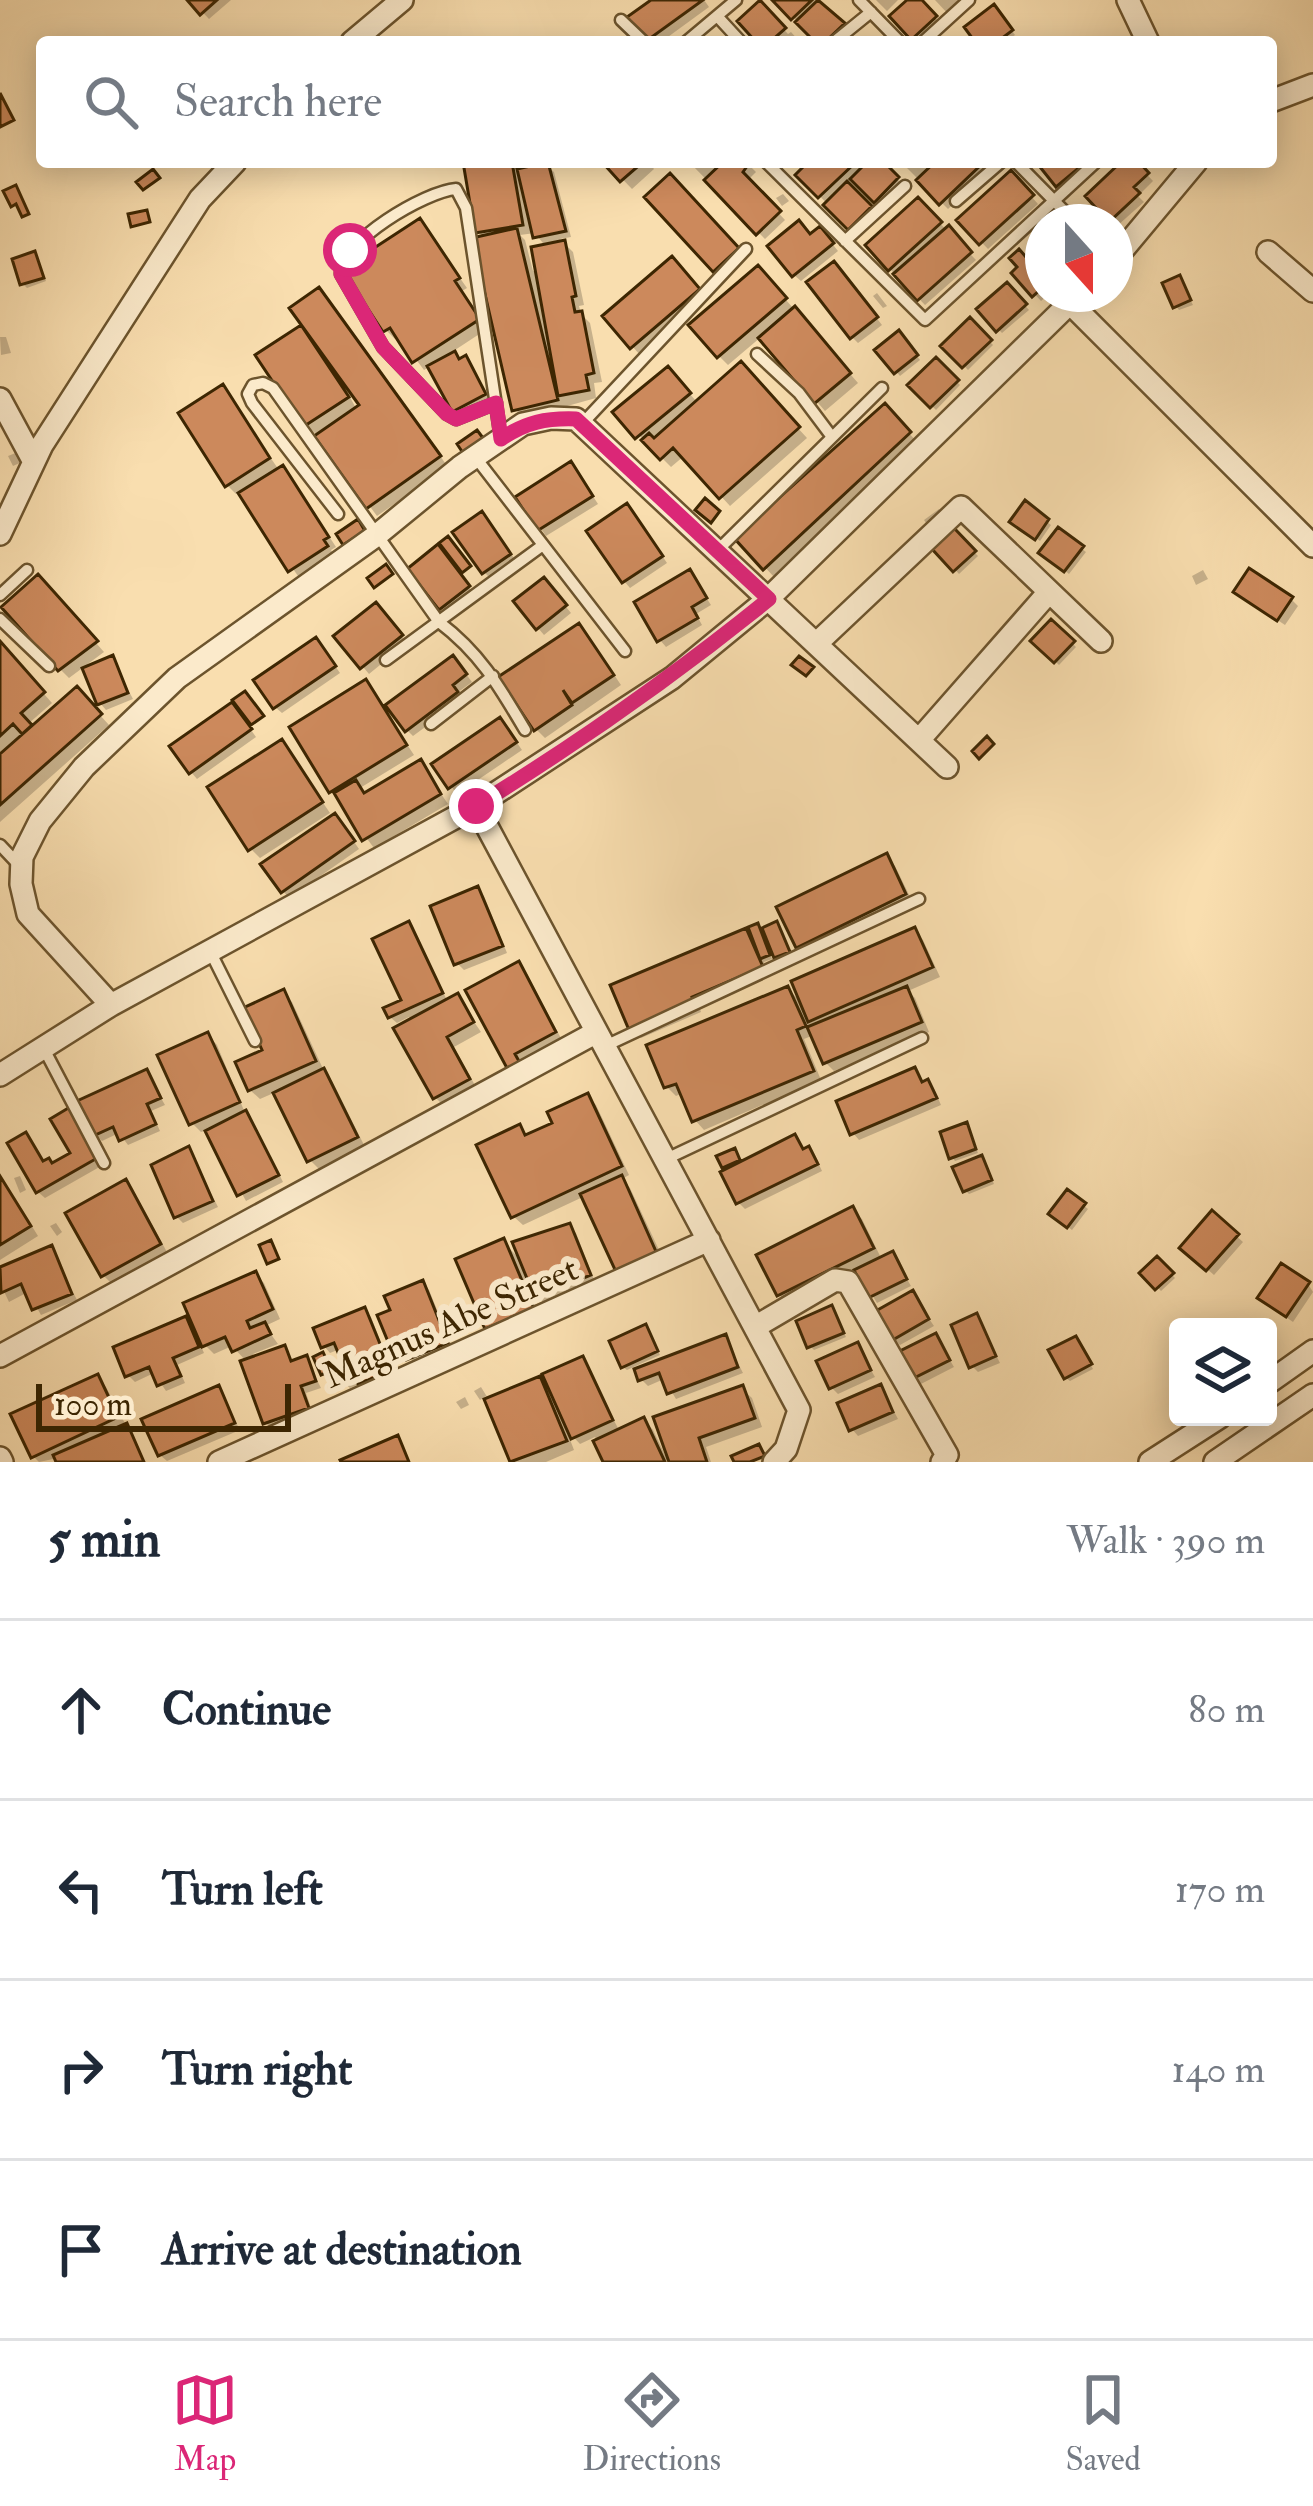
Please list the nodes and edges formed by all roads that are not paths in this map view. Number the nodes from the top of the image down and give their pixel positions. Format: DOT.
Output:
graph roads {
  1 [pos="402,0"];
  2 [pos="736,0"];
  3 [pos="859,0"];
  4 [pos="969,0"];
  5 [pos="1128,0"];
  6 [pos="871,12"];
  7 [pos="717,16"];
  8 [pos="621,20"];
  9 [pos="359,36"];
  10 [pos="638,36"];
  11 [pos="693,36"];
  12 [pos="735,36"];
  13 [pos="841,36"];
  14 [pos="894,36"];
  15 [pos="930,36"];
  16 [pos="1145,36"];
  17 [pos="1313,85"];
  18 [pos="1277,99"];
  19 [pos="229,168"];
  20 [pos="777,168"];
  21 [pos="994,168"];
  22 [pos="1022,168"];
  23 [pos="1090,168"];
  24 [pos="1191,168"];
  25 [pos="905,186"];
  26 [pos="956,201"];
  27 [pos="1055,202"];
  28 [pos="1133,237"];
  29 [pos="845,241"];
  30 [pos="746,249"];
  31 [pos="1268,252"];
  32 [pos="1313,291"];
  33 [pos="1061,312"];
  34 [pos="1088,312"];
  35 [pos="757,354"];
  36 [pos="882,388"];
  37 [pos="0,399"];
  38 [pos="496,403"];
  39 [pos="582,424"];
  40 [pos="832,437"];
  41 [pos="501,439"];
  42 [pos="476,458"];
  43 [pos="34,462"];
  44 [pos="338,514"];
  45 [pos="0,534"];
  46 [pos="377,535"];
  47 [pos="543,545"];
  48 [pos="1313,546"];
  49 [pos="717,551"];
  50 [pos="27,569"];
  51 [pos="1049,592"];
  52 [pos="0,595"];
  53 [pos="769,599"];
  54 [pos="0,619"];
  55 [pos="439,622"];
  56 [pos="1101,641"];
  57 [pos="816,644"];
  58 [pos="626,651"];
  59 [pos="386,660"];
  60 [pos="49,666"];
  61 [pos="493,676"];
  62 [pos="431,724"];
  63 [pos="525,730"];
  64 [pos="919,740"];
  65 [pos="947,766"];
  66 [pos="476,806"];
  67 [pos="0,844"];
  68 [pos="22,868"];
  69 [pos="919,899"];
  70 [pos="210,951"];
  71 [pos="111,1005"];
  72 [pos="922,1038"];
  73 [pos="599,1040"];
  74 [pos="255,1041"];
  75 [pos="43,1047"];
  76 [pos="0,1075"];
  77 [pos="664,1160"];
  78 [pos="104,1163"];
  79 [pos="709,1240"];
  80 [pos="755,1328"];
  81 [pos="1313,1351"];
  82 [pos="0,1356"];
  83 [pos="1277,1377"];
  84 [pos="1313,1395"];
  85 [pos="1206,1426"];
  86 [pos="218,1462"];
  87 [pos="774,1462"];
  88 [pos="942,1462"];
  89 [pos="1150,1462"];
  90 [pos="1215,1462"];
  1 -- 9 [label="street"];
  2 -- 7 [label="lane"];
  3 -- 6 [label="lane"];
  4 -- 15 [label="lane"];
  5 -- 16 [label="street"];
  6 -- 13 [label="lane"];
  6 -- 14 [label="lane"];
  7 -- 11 [label="lane"];
  7 -- 12 [label="lane"];
  8 -- 10 [label="lane"];
  17 -- 18 [label="street"];
  19 -- 43 [label="street"];
  20 -- 29 [label="lane"];
  21 -- 26 [label="lane"];
  22 -- 27 [label="lane"];
  23 -- 27 [label="lane"];
  24 -- 28 [label="street"];
  25 -- 29 [label="lane"];
  27 -- 29 [label="lane"];
  30 -- 39 [label="lane"];
  31 -- 32 [label="street"];
  33 -- 53 [label="street"];
  34 -- 48 [label="street"];
  35 -- 40 [label="lane"];
  36 -- 40 [label="lane"];
  37 -- 43 [label="street"];
  38 -- 38 [label="lane"];
  38 -- 41 [label="lane"];
  39 -- 41 [label="street"];
  39 -- 49 [label="street"];
  40 -- 49 [label="lane"];
  41 -- 42 [label="street"];
  42 -- 46 [label="street"];
  42 -- 47 [label="lane"];
  43 -- 45 [label="street"];
  44 -- 46 [label="lane"];
  46 -- 55 [label="lane"];
  46 -- 68 [label="street"];
  47 -- 55 [label="lane"];
  47 -- 58 [label="lane"];
  49 -- 53 [label="street"];
  50 -- 52 [label="lane"];
  51 -- 56 [label="street"];
  51 -- 57 [label="street"];
  51 -- 64 [label="street"];
  53 -- 57 [label="street"];
  53 -- 66 [label="street"];
  54 -- 60 [label="lane"];
  55 -- 59 [label="lane"];
  55 -- 61 [label="lane"];
  57 -- 64 [label="street"];
  61 -- 62 [label="lane"];
  61 -- 63 [label="lane"];
  64 -- 65 [label="street"];
  66 -- 70 [label="street"];
  66 -- 73 [label="street"];
  67 -- 68 [label="lane"];
  68 -- 71 [label="street"];
  69 -- 73 [label="lane"];
  70 -- 71 [label="street"];
  70 -- 74 [label="lane"];
  71 -- 75 [label="street"];
  72 -- 77 [label="lane"];
  73 -- 77 [label="street"];
  73 -- 82 [label="street"];
  75 -- 76 [label="street"];
  75 -- 78 [label="lane"];
  77 -- 79 [label="street"];
  79 -- 80 [label="street"];
  79 -- 86 [label="street, Magnus Abe Street"];
  80 -- 87 [label="street"];
  80 -- 88 [label="street"];
  81 -- 83 [label="street"];
  84 -- 90 [label="street"];
  85 -- 89 [label="street"];
}
